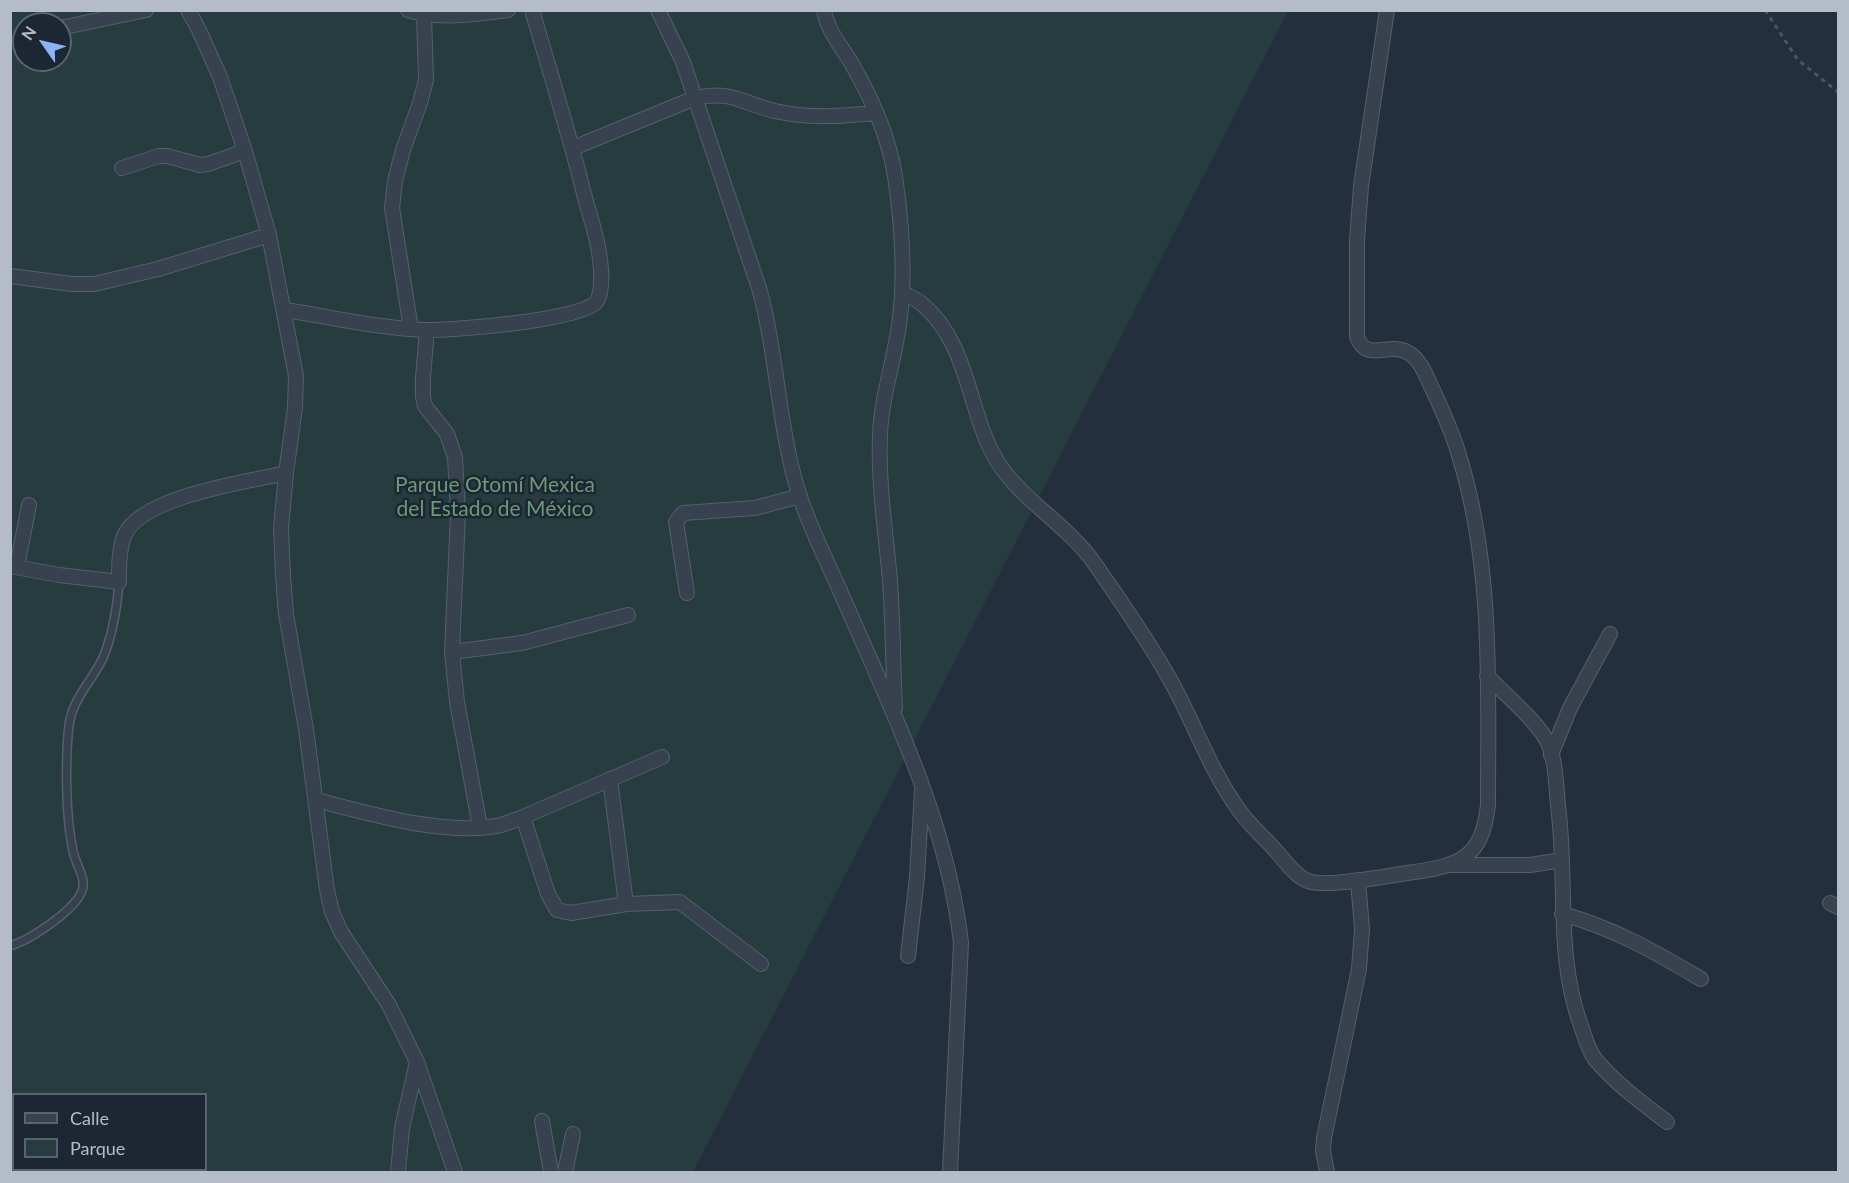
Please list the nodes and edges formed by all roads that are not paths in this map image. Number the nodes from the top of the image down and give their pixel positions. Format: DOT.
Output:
graph roads {
  1 [pos="146,10"];
  2 [pos="188,10"];
  3 [pos="408,10"];
  4 [pos="508,10"];
  5 [pos="532,10"];
  6 [pos="658,10"];
  7 [pos="815,10"];
  8 [pos="1387,10"];
  9 [pos="424,15"];
  10 [pos="825,16"];
  11 [pos="72,25"];
  12 [pos="695,98"];
  13 [pos="876,113"];
  14 [pos="573,148"];
  15 [pos="245,152"];
  16 [pos="122,168"];
  17 [pos="269,235"];
  18 [pos="10,276"];
  19 [pos="902,292"];
  20 [pos="285,310"];
  21 [pos="411,329"];
  22 [pos="427,330"];
  23 [pos="286,473"];
  24 [pos="800,496"];
  25 [pos="29,505"];
  26 [pos="14,566"];
  27 [pos="118,582"];
  28 [pos="687,593"];
  29 [pos="628,615"];
  30 [pos="1610,634"];
  31 [pos="452,652"];
  32 [pos="1487,676"];
  33 [pos="896,716"];
  34 [pos="1551,755"];
  35 [pos="662,757"];
  36 [pos="609,779"];
  37 [pos="922,785"];
  38 [pos="316,801"];
  39 [pos="524,817"];
  40 [pos="480,828"];
  41 [pos="1562,860"];
  42 [pos="1447,865"];
  43 [pos="1358,880"];
  44 [pos="626,904"];
  45 [pos="1562,914"];
  46 [pos="10,946"];
  47 [pos="908,956"];
  48 [pos="761,964"];
  49 [pos="1701,979"];
  50 [pos="417,1062"];
  51 [pos="542,1121"];
  52 [pos="1667,1122"];
  53 [pos="573,1134"];
  54 [pos="398,1173"];
  55 [pos="455,1173"];
  56 [pos="551,1173"];
  57 [pos="565,1173"];
  58 [pos="950,1173"];
  59 [pos="1327,1173"];
  1 -- 11 [label="street"];
  2 -- 15 [label="street"];
  3 -- 9 [label="street"];
  4 -- 9 [label="street"];
  5 -- 14 [label="street"];
  6 -- 12 [label="street"];
  7 -- 10 [label="street"];
  8 -- 32 [label="street"];
  9 -- 21 [label="street"];
  10 -- 13 [label="street"];
  12 -- 13 [label="street"];
  12 -- 14 [label="street"];
  12 -- 24 [label="street"];
  13 -- 19 [label="street"];
  14 -- 22 [label="street"];
  15 -- 16 [label="street"];
  15 -- 17 [label="street"];
  17 -- 18 [label="street"];
  17 -- 20 [label="street"];
  19 -- 33 [label="street"];
  19 -- 43 [label="street"];
  20 -- 21 [label="street"];
  20 -- 23 [label="street"];
  21 -- 22 [label="street"];
  22 -- 31 [label="street"];
  23 -- 27 [label="street"];
  23 -- 38 [label="street"];
  24 -- 28 [label="street"];
  24 -- 33 [label="street"];
  25 -- 26 [label="street"];
  26 -- 27 [label="street"];
  27 -- 46 [label="lane"];
  29 -- 31 [label="street"];
  30 -- 34 [label="street"];
  31 -- 40 [label="street"];
  32 -- 34 [label="street"];
  32 -- 42 [label="street"];
  33 -- 37 [label="street"];
  34 -- 41 [label="street"];
  35 -- 36 [label="street"];
  36 -- 39 [label="street"];
  36 -- 44 [label="street"];
  37 -- 47 [label="street"];
  37 -- 58 [label="street"];
  38 -- 40 [label="street"];
  38 -- 50 [label="street"];
  39 -- 40 [label="street"];
  39 -- 44 [label="street"];
  41 -- 42 [label="street"];
  41 -- 45 [label="street"];
  42 -- 43 [label="street"];
  43 -- 59 [label="street"];
  44 -- 48 [label="street"];
  45 -- 49 [label="street"];
  45 -- 52 [label="street"];
  50 -- 54 [label="street"];
  50 -- 55 [label="street"];
  51 -- 56 [label="street"];
  53 -- 57 [label="street"];
}
